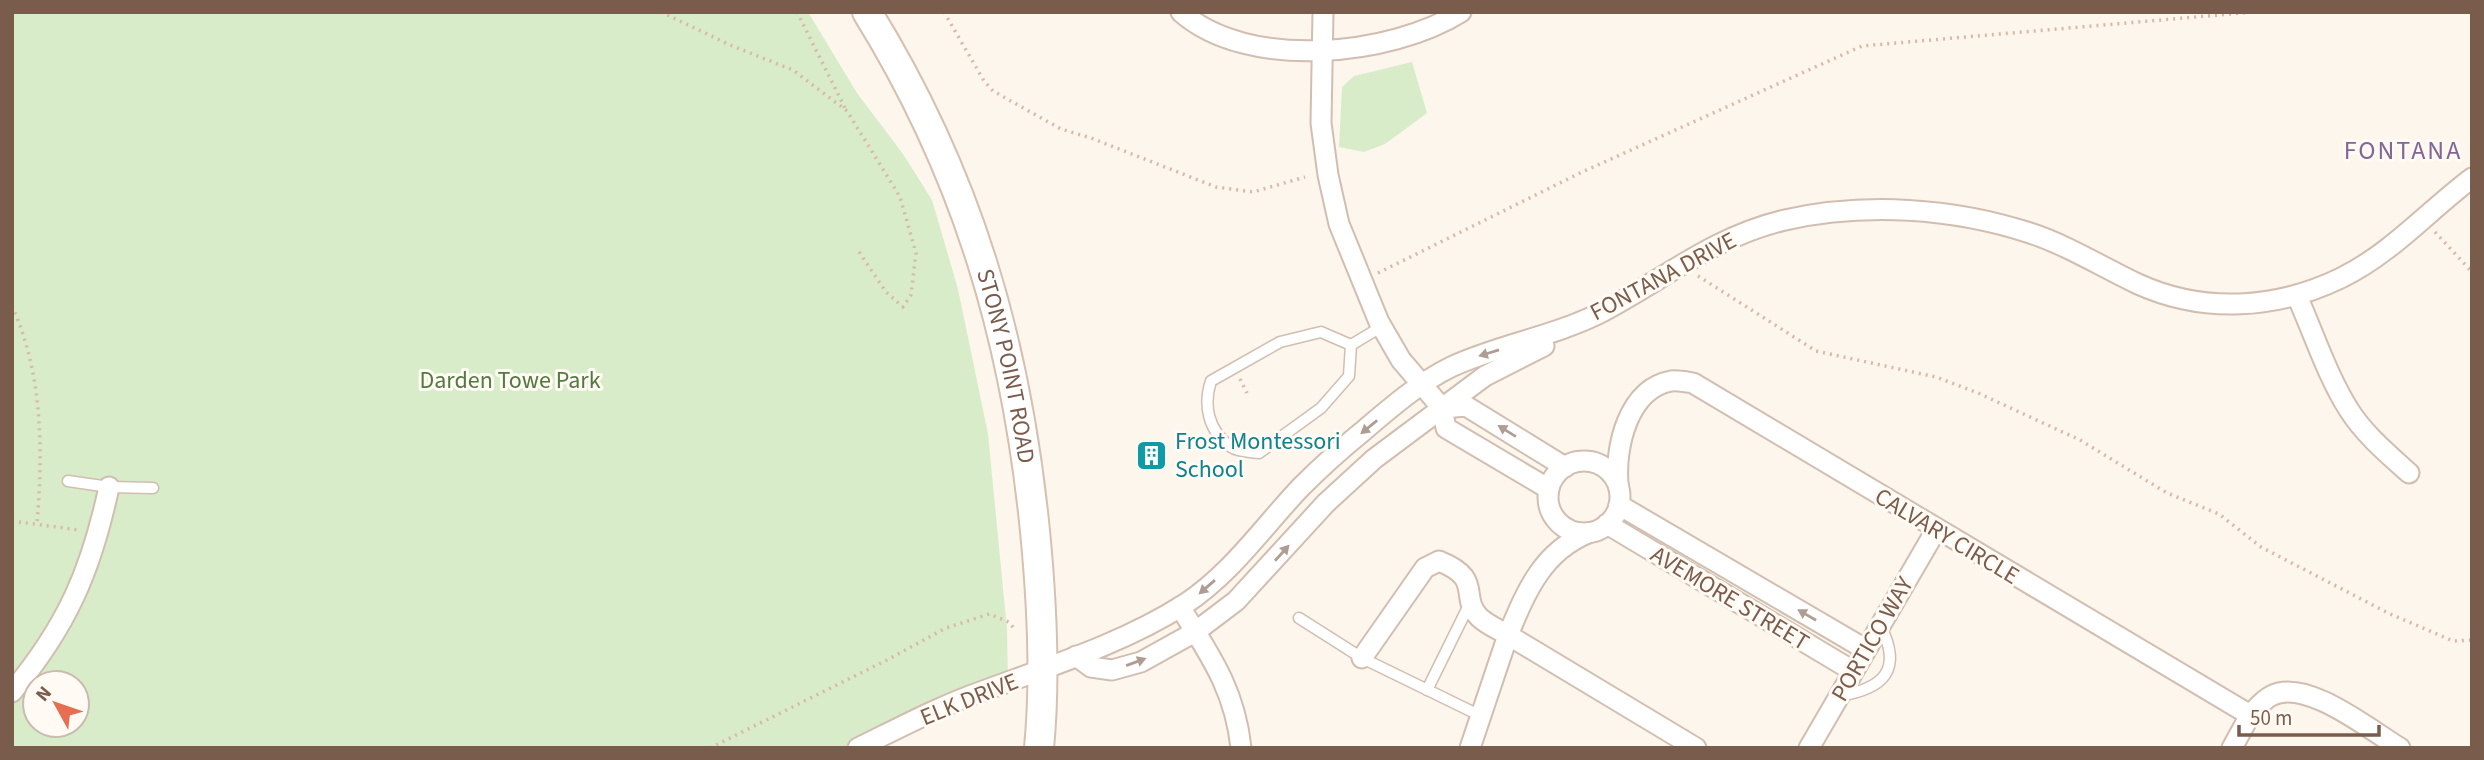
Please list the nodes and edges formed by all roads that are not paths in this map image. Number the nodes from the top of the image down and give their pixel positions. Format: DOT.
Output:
graph roads {
  1 [pos="867,12"];
  2 [pos="1181,12"];
  3 [pos="1323,12"];
  4 [pos="1459,13"];
  5 [pos="1322,50"];
  6 [pos="2472,178"];
  7 [pos="2297,296"];
  8 [pos="1599,313"];
  9 [pos="1381,327"];
  10 [pos="1351,345"];
  11 [pos="1423,386"];
  12 [pos="1442,408"];
  13 [pos="1624,430"];
  14 [pos="1571,465"];
  15 [pos="2409,473"];
  16 [pos="68,481"];
  17 [pos="1618,483"];
  18 [pos="109,487"];
  19 [pos="153,488"];
  20 [pos="1549,498"];
  21 [pos="1619,505"];
  22 [pos="1607,524"];
  23 [pos="1936,530"];
  24 [pos="1588,533"];
  25 [pos="1544,562"];
  26 [pos="1470,603"];
  27 [pos="1180,607"];
  28 [pos="1300,618"];
  29 [pos="1880,625"];
  30 [pos="1195,632"];
  31 [pos="1508,635"];
  32 [pos="1865,649"];
  33 [pos="1076,656"];
  34 [pos="1362,658"];
  35 [pos="1043,671"];
  36 [pos="1853,671"];
  37 [pos="1427,690"];
  38 [pos="12,692"];
  39 [pos="1838,696"];
  40 [pos="2250,715"];
  41 [pos="1481,716"];
  42 [pos="858,748"];
  43 [pos="1039,748"];
  44 [pos="1241,748"];
  45 [pos="1470,748"];
  46 [pos="1696,748"];
  47 [pos="1809,748"];
  48 [pos="2231,748"];
  49 [pos="2400,748"];
  1 -- 35 [label="main road, STONY POINT ROAD"];
  2 -- 5 [label="street"];
  3 -- 5 [label="street"];
  4 -- 5 [label="street"];
  5 -- 9 [label="street"];
  6 -- 7 [label="street, FONTANA DRIVE"];
  7 -- 8 [label="street, FONTANA DRIVE"];
  7 -- 15 [label="street"];
  8 -- 11 [label="street, FONTANA DRIVE, one-way"];
  8 -- 12 [label="street"];
  9 -- 10 [label="lane"];
  9 -- 11 [label="street"];
  10 -- 10 [label="lane"];
  11 -- 12 [label="street"];
  11 -- 27 [label="street, FONTANA DRIVE, one-way"];
  14 -- 12 [label="street, one-way"];
  12 -- 20 [label="street"];
  30 -- 12 [label="street, one-way"];
  13 -- 14 [label="street, CALVARY CIRCLE"];
  13 -- 17 [label="street, CALVARY CIRCLE"];
  13 -- 23 [label="street, CALVARY CIRCLE"];
  14 -- 17 [label="street"];
  14 -- 20 [label="street"];
  16 -- 18 [label="lane"];
  17 -- 21 [label="street"];
  18 -- 19 [label="lane"];
  18 -- 38 [label="street"];
  20 -- 24 [label="street"];
  20 -- 25 [label="street"];
  21 -- 22 [label="street"];
  32 -- 21 [label="street, AVEMORE STREET, one-way"];
  22 -- 24 [label="street"];
  22 -- 36 [label="street, AVEMORE STREET"];
  23 -- 29 [label="street, PORTICO WAY"];
  23 -- 40 [label="street, CALVARY CIRCLE"];
  24 -- 25 [label="street"];
  25 -- 31 [label="street"];
  26 -- 31 [label="street"];
  26 -- 34 [label="street"];
  26 -- 37 [label="lane"];
  27 -- 30 [label="street"];
  27 -- 33 [label="street, FONTANA DRIVE"];
  28 -- 34 [label="lane"];
  29 -- 32 [label="street, PORTICO WAY"];
  29 -- 39 [label="lane"];
  33 -- 30 [label="street, one-way"];
  30 -- 44 [label="street"];
  31 -- 41 [label="street"];
  31 -- 46 [label="street"];
  32 -- 36 [label="street, PORTICO WAY"];
  33 -- 35 [label="street, ELK DRIVE"];
  34 -- 37 [label="lane"];
  35 -- 42 [label="street, ELK DRIVE"];
  35 -- 43 [label="main road, STONY POINT ROAD"];
  36 -- 39 [label="street, PORTICO WAY"];
  37 -- 41 [label="lane"];
  39 -- 47 [label="street, PORTICO WAY"];
  40 -- 48 [label="street"];
  40 -- 49 [label="street"];
  41 -- 45 [label="street"];
}
